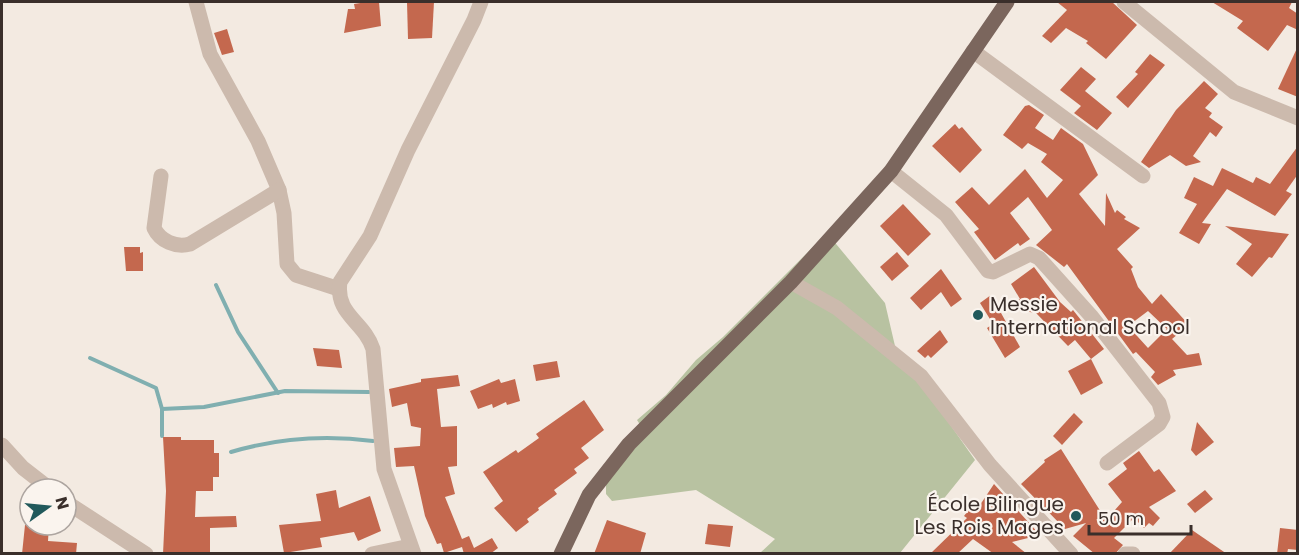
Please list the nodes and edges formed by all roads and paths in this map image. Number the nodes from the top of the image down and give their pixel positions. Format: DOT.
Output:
graph roads {
  1 [pos="196,2"];
  2 [pos="1005,2"];
  3 [pos="1124,2"];
  4 [pos="484,4"];
  5 [pos="973,51"];
  6 [pos="1298,118"];
  7 [pos="891,171"];
  8 [pos="1143,176"];
  9 [pos="161,177"];
  10 [pos="279,190"];
  11 [pos="791,282"];
  12 [pos="339,289"];
  13 [pos="2,445"];
  14 [pos="1107,464"];
  15 [pos="35,477"];
  16 [pos="78,510"];
  17 [pos="412,550"];
  18 [pos="146,554"];
  19 [pos="372,554"];
  20 [pos="561,554"];
  21 [pos="1071,554"];
  22 [pos="1125,554"];
  23 [pos="1133,554"];
  1 -- 10 [label="street"];
  2 -- 5 [label="main road"];
  3 -- 6 [label="street"];
  4 -- 12 [label="street"];
  5 -- 7 [label="main road"];
  5 -- 8 [label="street"];
  7 -- 11 [label="main road"];
  7 -- 14 [label="street"];
  9 -- 10 [label="street"];
  10 -- 12 [label="street"];
  11 -- 20 [label="main road"];
  11 -- 21 [label="street"];
  12 -- 17 [label="street"];
  13 -- 15 [label="street"];
  16 -- 18 [label="street"];
  17 -- 19 [label="street"];
  22 -- 23 [label="street"];
}
